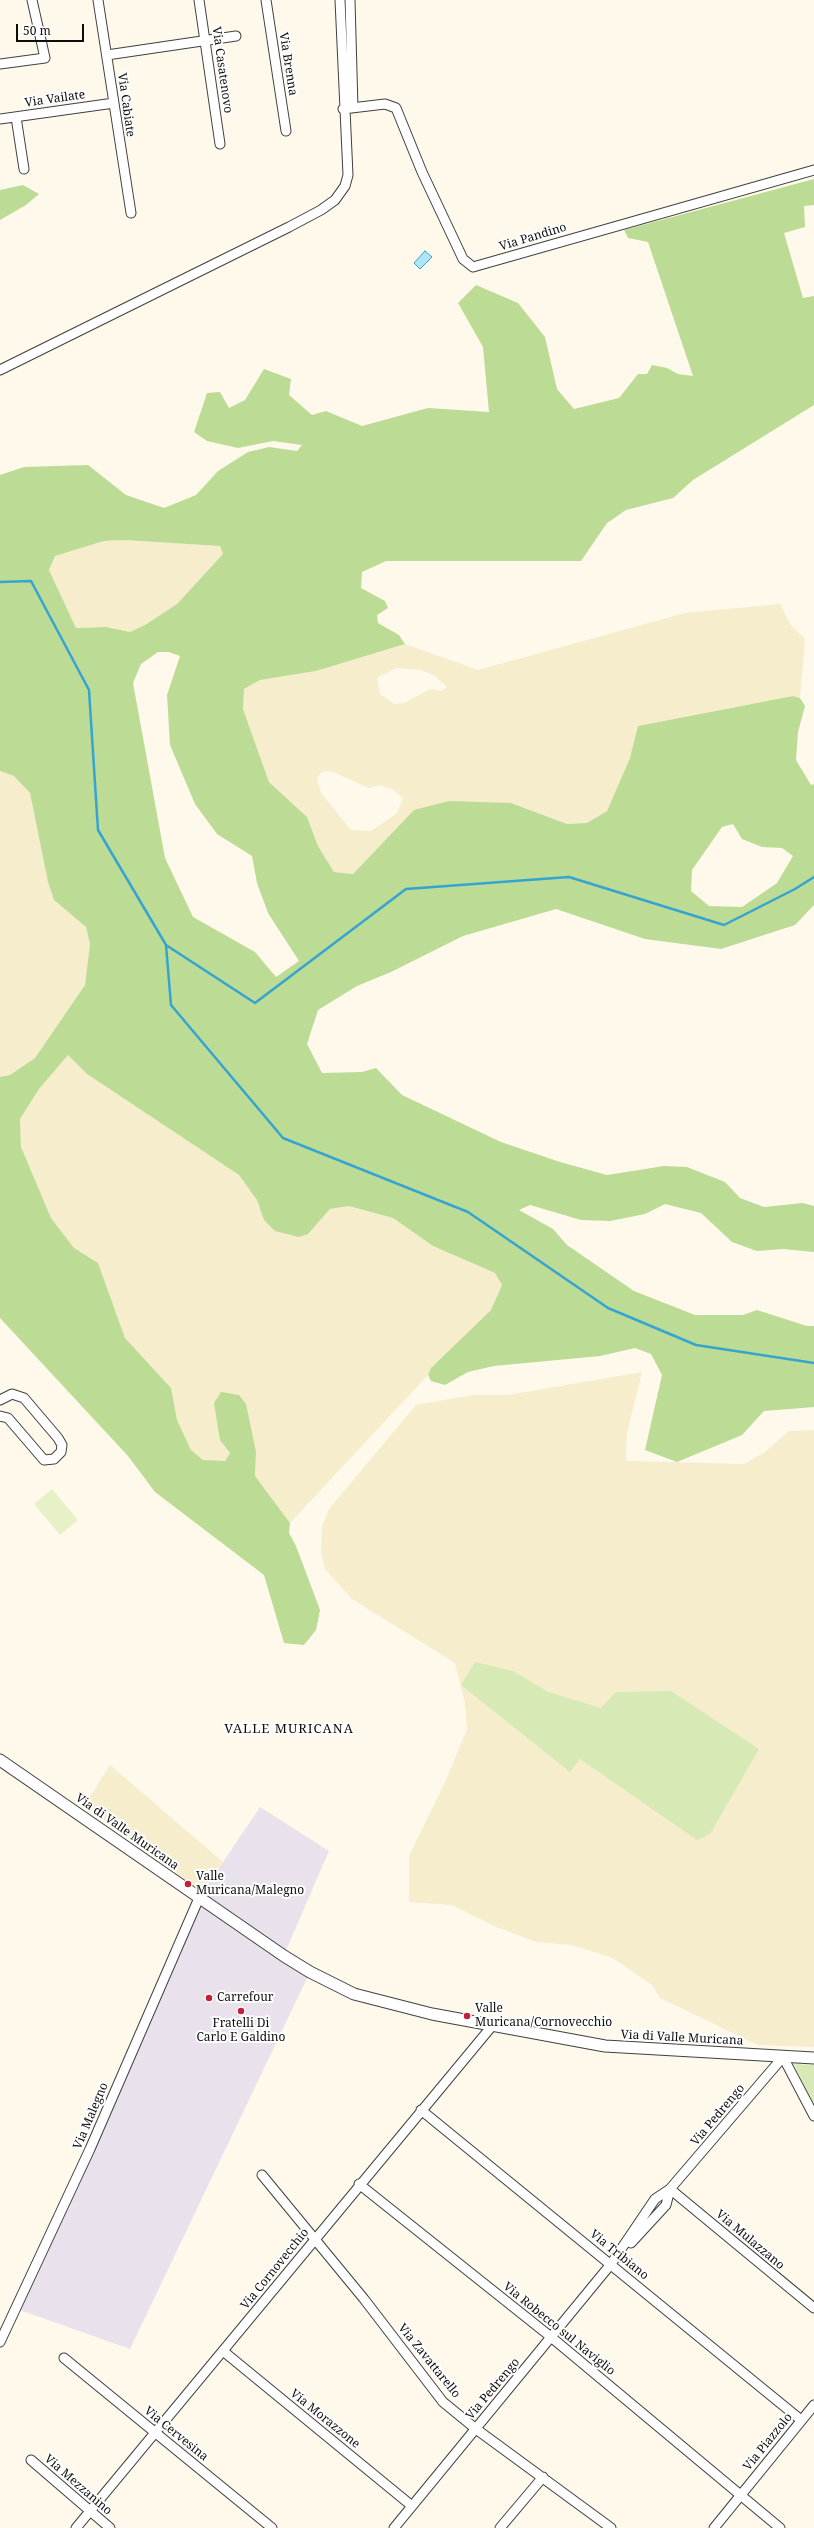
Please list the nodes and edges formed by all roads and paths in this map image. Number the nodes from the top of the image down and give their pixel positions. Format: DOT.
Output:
graph roads {
  1 [pos="32,0"];
  2 [pos="98,0"];
  3 [pos="199,0"];
  4 [pos="266,0"];
  5 [pos="340,0"];
  6 [pos="350,0"];
  7 [pos="236,36"];
  8 [pos="206,42"];
  9 [pos="107,54"];
  10 [pos="0,64"];
  11 [pos="114,104"];
  12 [pos="353,108"];
  13 [pos="343,109"];
  14 [pos="16,117"];
  15 [pos="0,119"];
  16 [pos="286,131"];
  17 [pos="220,144"];
  18 [pos="24,169"];
  19 [pos="814,170"];
  20 [pos="131,213"];
  21 [pos="0,370"];
  22 [pos="0,1400"];
  23 [pos="0,1416"];
  24 [pos="0,1760"];
  25 [pos="199,1898"];
  26 [pos="492,2026"];
  27 [pos="783,2057"];
  28 [pos="814,2058"];
  29 [pos="421,2110"];
  30 [pos="814,2116"];
  31 [pos="262,2175"];
  32 [pos="359,2184"];
  33 [pos="670,2189"];
  34 [pos="314,2240"];
  35 [pos="611,2264"];
  36 [pos="814,2308"];
  37 [pos="551,2337"];
  38 [pos="0,2342"];
  39 [pos="224,2351"];
  40 [pos="64,2358"];
  41 [pos="814,2405"];
  42 [pos="801,2420"];
  43 [pos="476,2429"];
  44 [pos="155,2433"];
  45 [pos="31,2460"];
  46 [pos="543,2477"];
  47 [pos="740,2495"];
  48 [pos="412,2506"];
  49 [pos="90,2511"];
  50 [pos="76,2528"];
  51 [pos="110,2528"];
  52 [pos="272,2528"];
  53 [pos="394,2528"];
  54 [pos="500,2528"];
  55 [pos="611,2528"];
  56 [pos="714,2528"];
  57 [pos="780,2528"];
  1 -- 10 [label="street"];
  2 -- 9 [label="street, Via Cabiate"];
  3 -- 8 [label="street, Via Casatenovo"];
  4 -- 16 [label="street, Via Brenna"];
  5 -- 13 [label="street"];
  6 -- 12 [label="street"];
  7 -- 8 [label="street"];
  8 -- 9 [label="street"];
  8 -- 17 [label="street, Via Casatenovo"];
  9 -- 11 [label="street, Via Cabiate"];
  11 -- 14 [label="street, Via Vailate"];
  11 -- 20 [label="street, Via Cabiate"];
  12 -- 13 [label="street, Via Pandino"];
  12 -- 19 [label="street, Via Pandino"];
  13 -- 21 [label="street"];
  14 -- 15 [label="street, Via Vailate"];
  14 -- 18 [label="street"];
  22 -- 23 [label="street"];
  24 -- 25 [label="street, Via di Valle Muricana"];
  25 -- 26 [label="street, Via di Valle Muricana"];
  25 -- 38 [label="street, Via Malegno"];
  26 -- 27 [label="street, Via di Valle Muricana"];
  26 -- 29 [label="street, Via Cornovecchio"];
  27 -- 28 [label="street, Via di Valle Muricana"];
  27 -- 30 [label="street"];
  27 -- 33 [label="street, Via Pedrengo"];
  29 -- 32 [label="street, Via Cornovecchio"];
  29 -- 35 [label="street, Via Tribiano"];
  31 -- 34 [label="street, Via Zavattarello"];
  32 -- 34 [label="street, Via Cornovecchio"];
  32 -- 37 [label="street, Via Robecco sul Naviglio"];
  33 -- 35 [label="street, Via Pedrengo"];
  33 -- 36 [label="street, Via Mulazzano"];
  34 -- 39 [label="street, Via Cornovecchio"];
  34 -- 43 [label="street, Via Zavattarello"];
  35 -- 37 [label="street, Via Pedrengo"];
  35 -- 42 [label="street, Via Tribiano"];
  37 -- 43 [label="street, Via Pedrengo"];
  37 -- 47 [label="street, Via Robecco sul Naviglio"];
  39 -- 44 [label="street, Via Cornovecchio"];
  39 -- 48 [label="street, Via Morazzone"];
  40 -- 44 [label="street, Via Cervesina"];
  41 -- 42 [label="street, Via Piazzolo"];
  42 -- 47 [label="street, Via Piazzolo"];
  43 -- 46 [label="street, Via Zavattarello"];
  43 -- 48 [label="street, Via Pedrengo"];
  44 -- 49 [label="street, Via Cornovecchio"];
  44 -- 52 [label="street, Via Cervesina"];
  45 -- 49 [label="street, Via Mezzanino"];
  46 -- 54 [label="street"];
  46 -- 55 [label="street, Via Zavattarello"];
  47 -- 56 [label="street, Via Piazzolo"];
  47 -- 57 [label="street"];
  48 -- 53 [label="street, Via Pedrengo"];
  49 -- 50 [label="street, Via Cornovecchio"];
  49 -- 51 [label="street, Via Mezzanino"];
}
